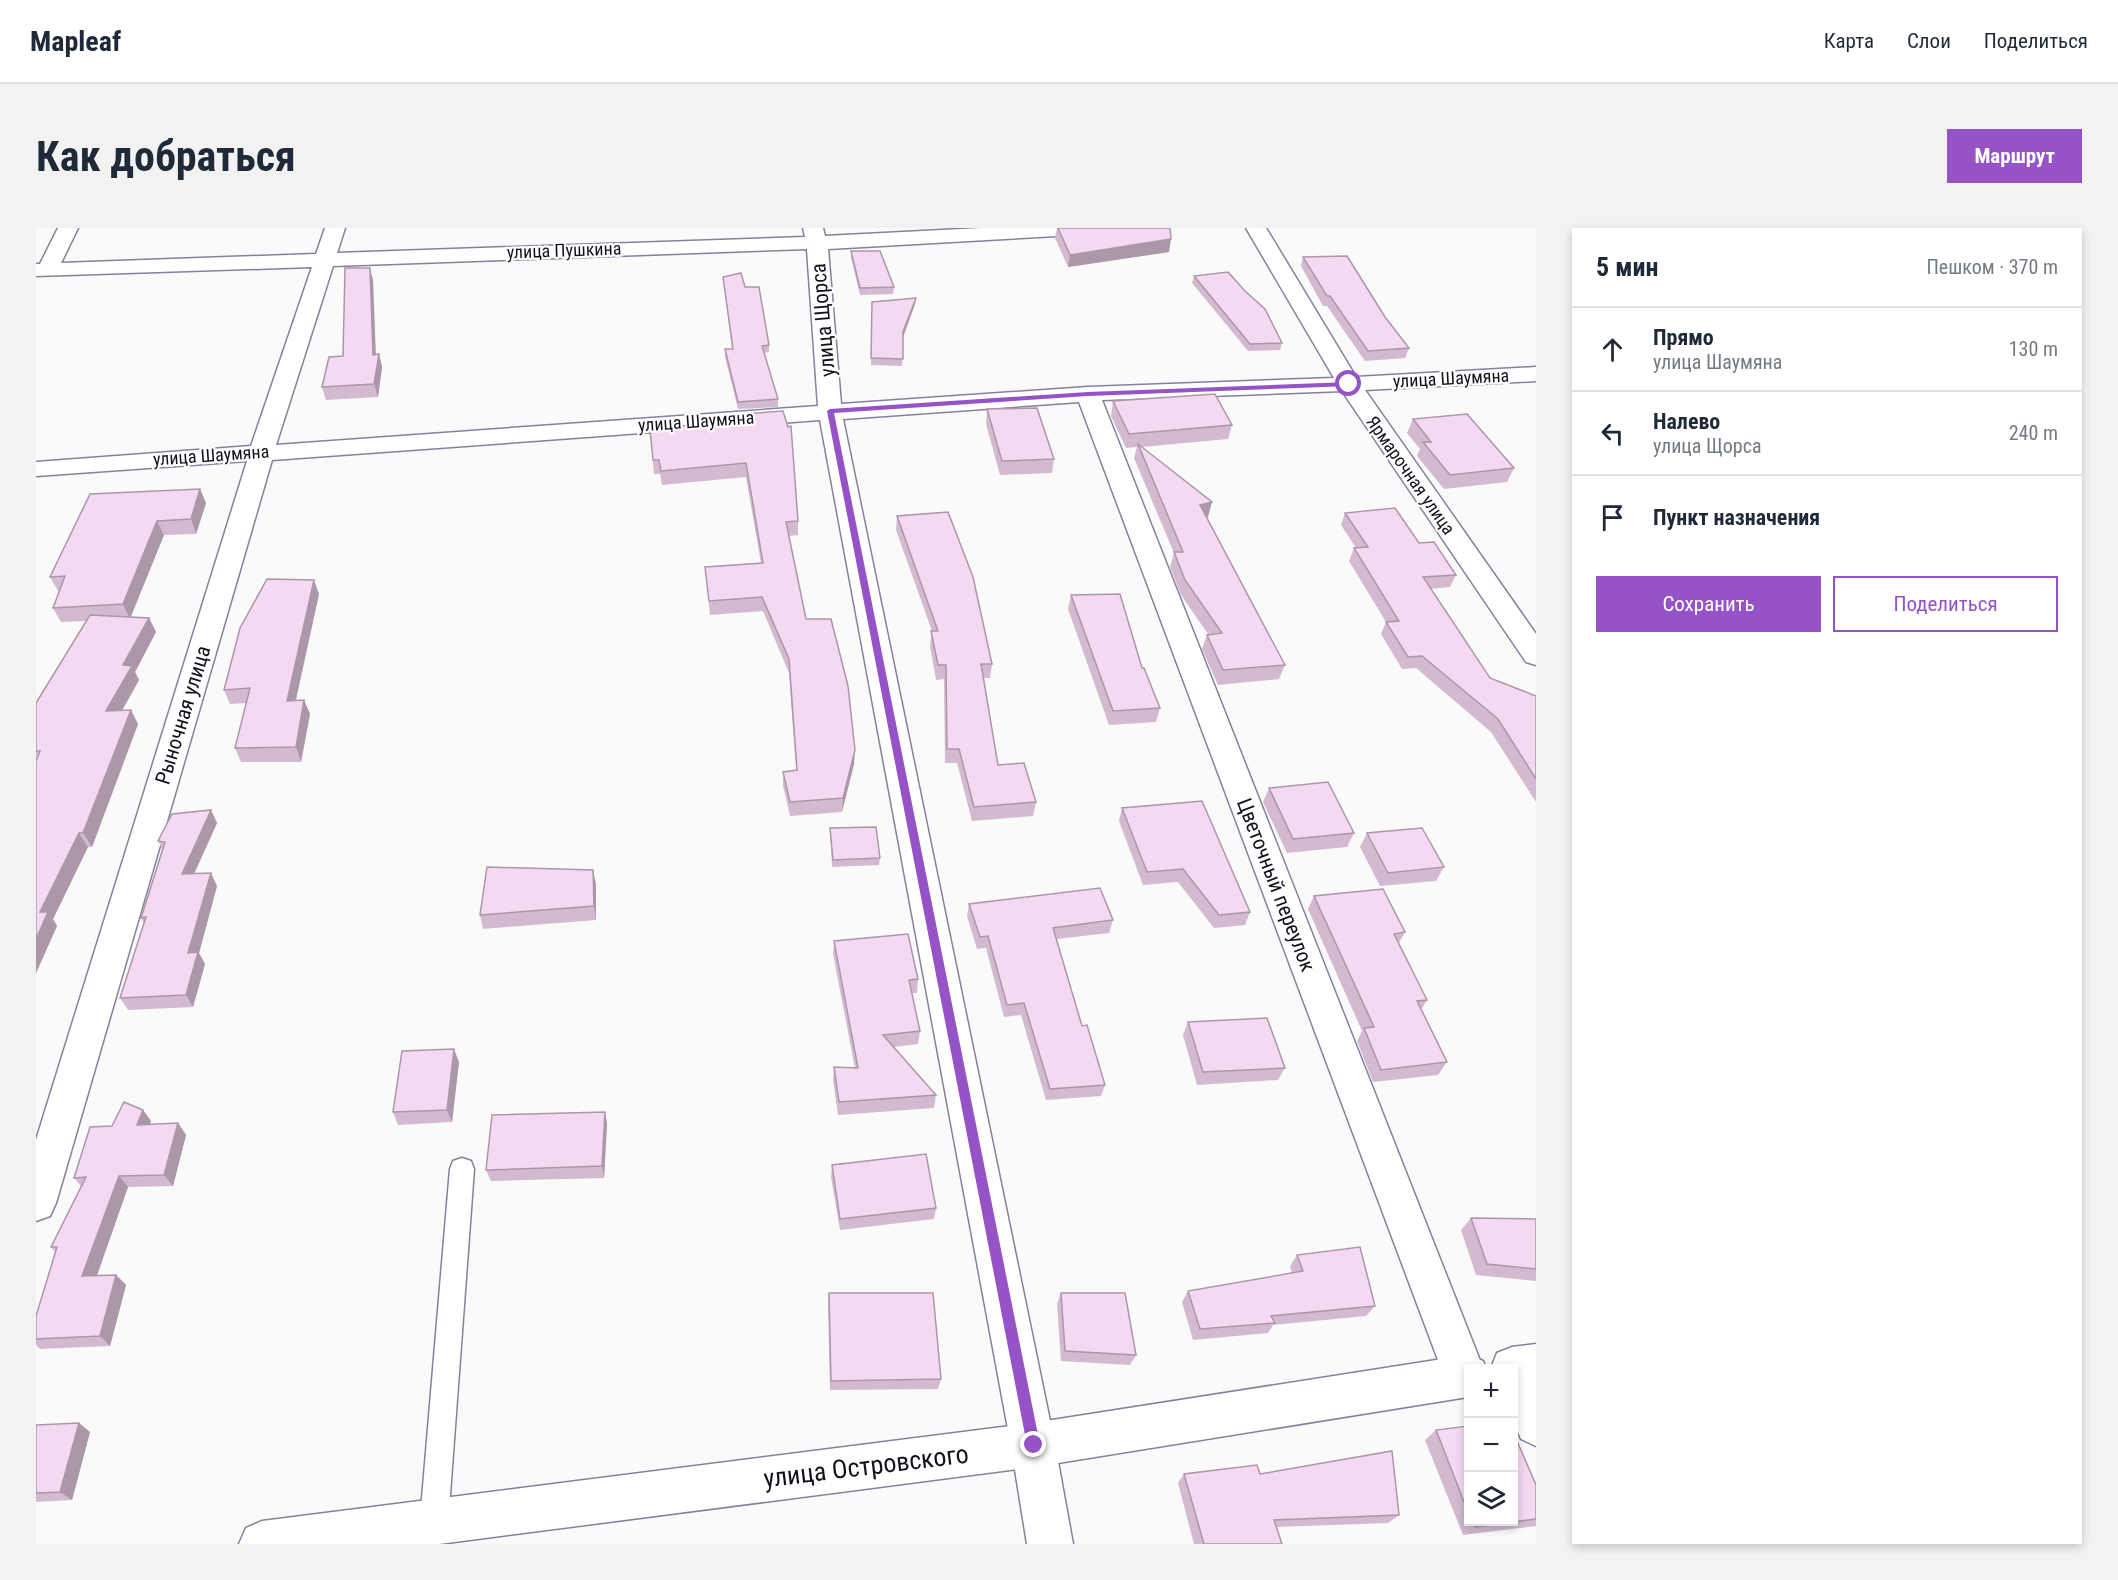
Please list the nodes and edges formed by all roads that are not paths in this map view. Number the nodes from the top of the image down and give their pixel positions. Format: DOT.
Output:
graph roads {
  1 [pos="68,228"];
  2 [pos="335,228"];
  3 [pos="1093,228"];
  4 [pos="1256,228"];
  5 [pos="815,235"];
  6 [pos="326,258"];
  7 [pos="42,269"];
  8 [pos="1536,374"];
  9 [pos="1349,384"];
  10 [pos="1088,394"];
  11 [pos="830,411"];
  12 [pos="262,451"];
  13 [pos="36,469"];
  14 [pos="1536,655"];
  15 [pos="462,1169"];
  16 [pos="36,1203"];
  17 [pos="1536,1365"];
  18 [pos="1464,1368"];
  19 [pos="1518,1370"];
  20 [pos="1464,1376"];
  21 [pos="1518,1383"];
  22 [pos="1536,1424"];
  23 [pos="1034,1445"];
  24 [pos="434,1522"];
  25 [pos="262,1544"];
  26 [pos="1050,1544"];
  1 -- 7 [label="street"];
  2 -- 6 [label="street, Рыночная улица"];
  3 -- 5 [label="street, улица Пушкина"];
  4 -- 9 [label="street, Ярмарочная улица"];
  5 -- 6 [label="street, улица Пушкина"];
  5 -- 11 [label="street, улица Щорса"];
  6 -- 7 [label="street, улица Пушкина"];
  6 -- 12 [label="street, Рыночная улица"];
  8 -- 9 [label="street, улица Шаумяна"];
  9 -- 10 [label="street, улица Шаумяна"];
  9 -- 14 [label="street, Ярмарочная улица"];
  10 -- 11 [label="street, улица Шаумяна"];
  10 -- 18 [label="street, Цветочный переулок"];
  11 -- 12 [label="street, улица Шаумяна"];
  11 -- 23 [label="street, улица Щорса"];
  12 -- 13 [label="street, улица Шаумяна"];
  12 -- 16 [label="street, Рыночная улица"];
  15 -- 24 [label="lane"];
  17 -- 19 [label="street"];
  20 -- 23 [label="street, улица Островского"];
  21 -- 22 [label="street"];
  23 -- 24 [label="street, улица Островского"];
  23 -- 26 [label="street, улица Щорса"];
  24 -- 25 [label="street, улица Островского"];
}
